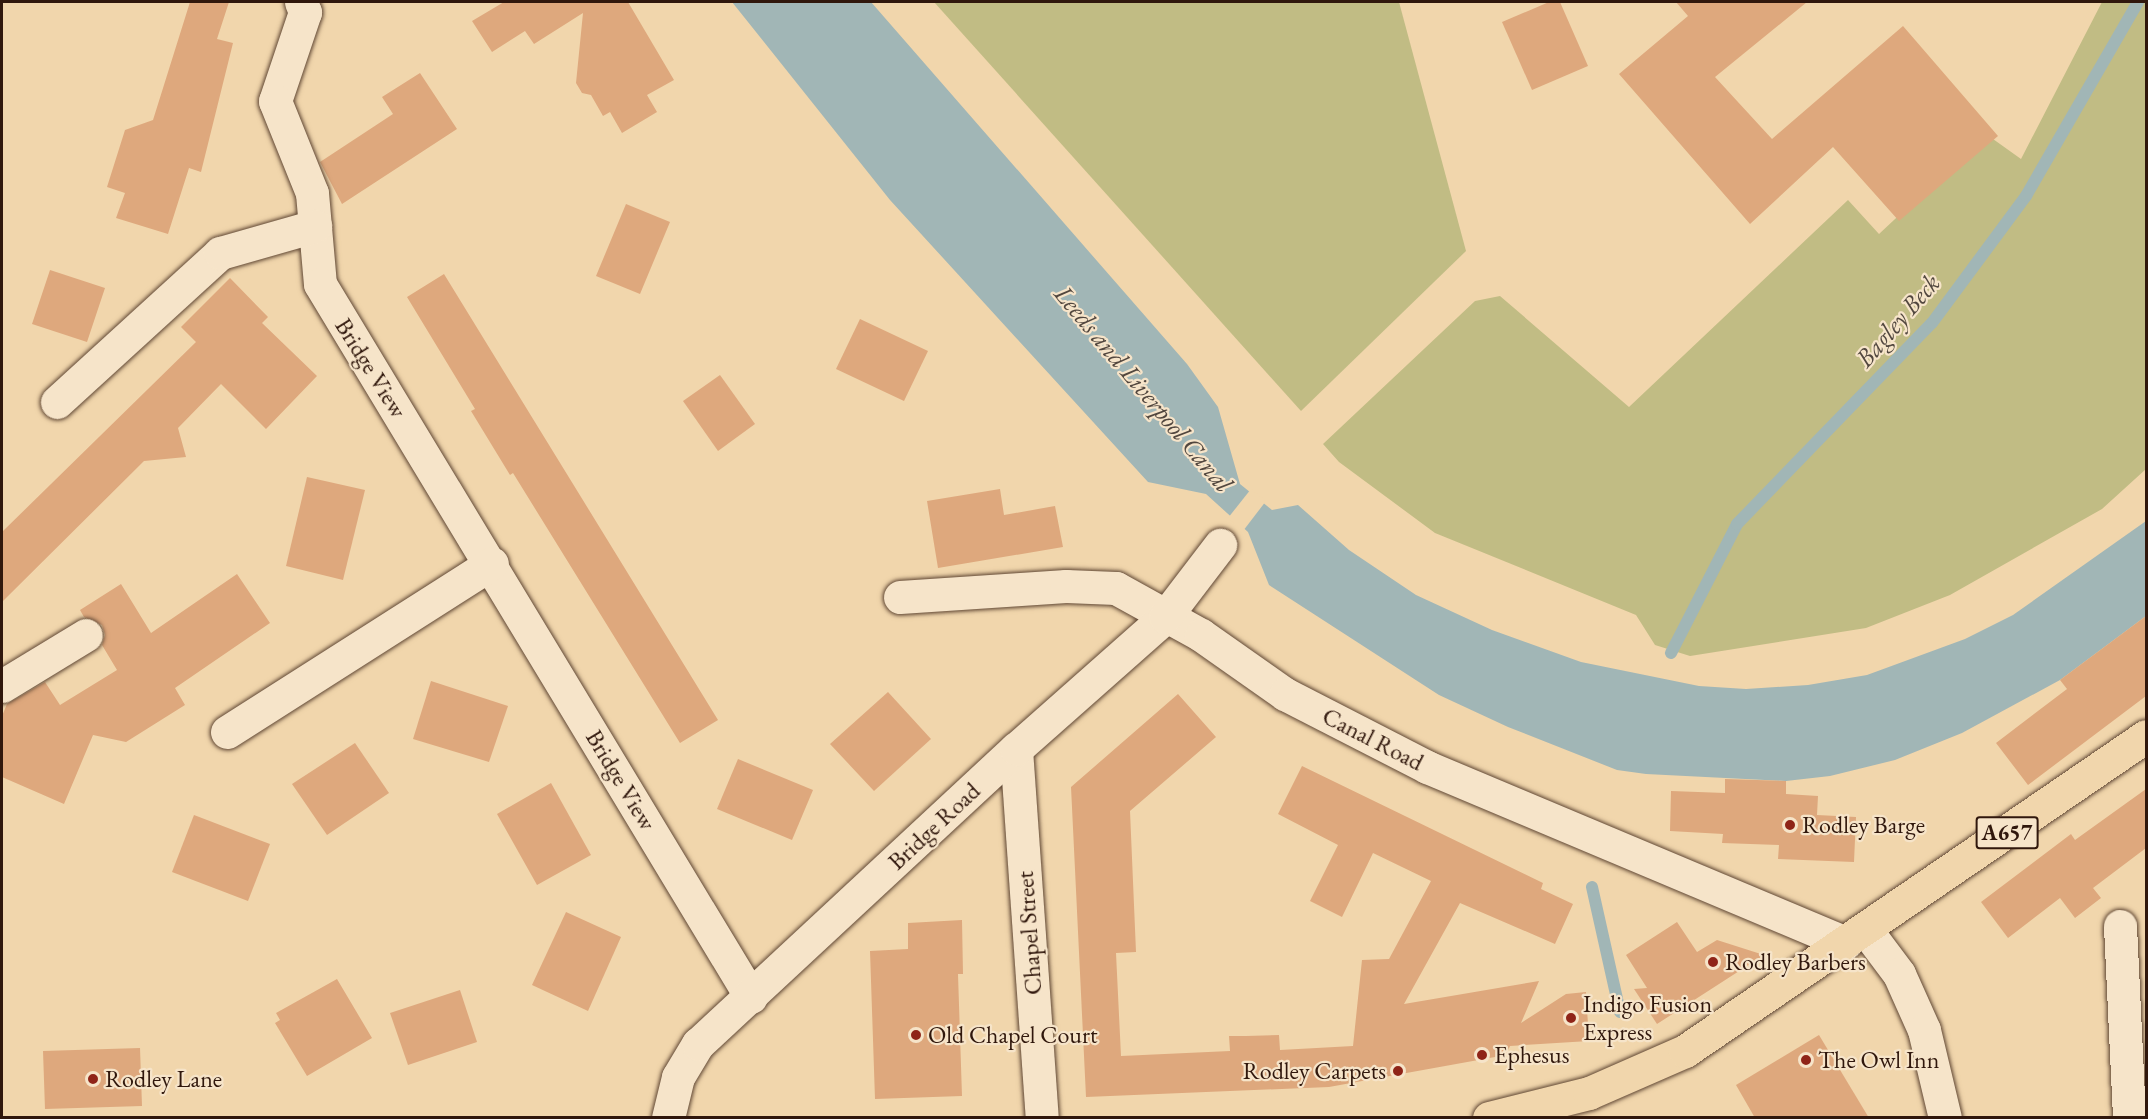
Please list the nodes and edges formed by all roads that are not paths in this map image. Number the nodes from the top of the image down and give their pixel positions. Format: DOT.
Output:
graph roads {
  1 [pos="301,2"];
  2 [pos="315,226"];
  3 [pos="57,402"];
  4 [pos="1220,545"];
  5 [pos="492,563"];
  6 [pos="900,597"];
  7 [pos="1165,617"];
  8 [pos="86,634"];
  9 [pos="2,687"];
  10 [pos="227,732"];
  11 [pos="2146,736"];
  12 [pos="1017,749"];
  13 [pos="2120,926"];
  14 [pos="1856,937"];
  15 [pos="751,997"];
  16 [pos="668,1118"];
  17 [pos="1042,1118"];
  18 [pos="1489,1118"];
  19 [pos="1945,1118"];
  20 [pos="2129,1118"];
  1 -- 2 [label="street, Bridge View"];
  2 -- 3 [label="street"];
  2 -- 5 [label="street, Bridge View"];
  4 -- 7 [label="street, Bridge Road"];
  5 -- 10 [label="street"];
  5 -- 15 [label="street, Bridge View"];
  6 -- 7 [label="street, Canal Road"];
  7 -- 12 [label="street, Bridge Road"];
  7 -- 14 [label="street, Canal Road"];
  8 -- 9 [label="street"];
  11 -- 14 [label="main road, A657"];
  12 -- 15 [label="street, Bridge Road"];
  12 -- 17 [label="street, Chapel Street"];
  13 -- 20 [label="street"];
  14 -- 18 [label="main road, A657"];
  14 -- 19 [label="street"];
  15 -- 16 [label="street, Bridge Road"];
}
